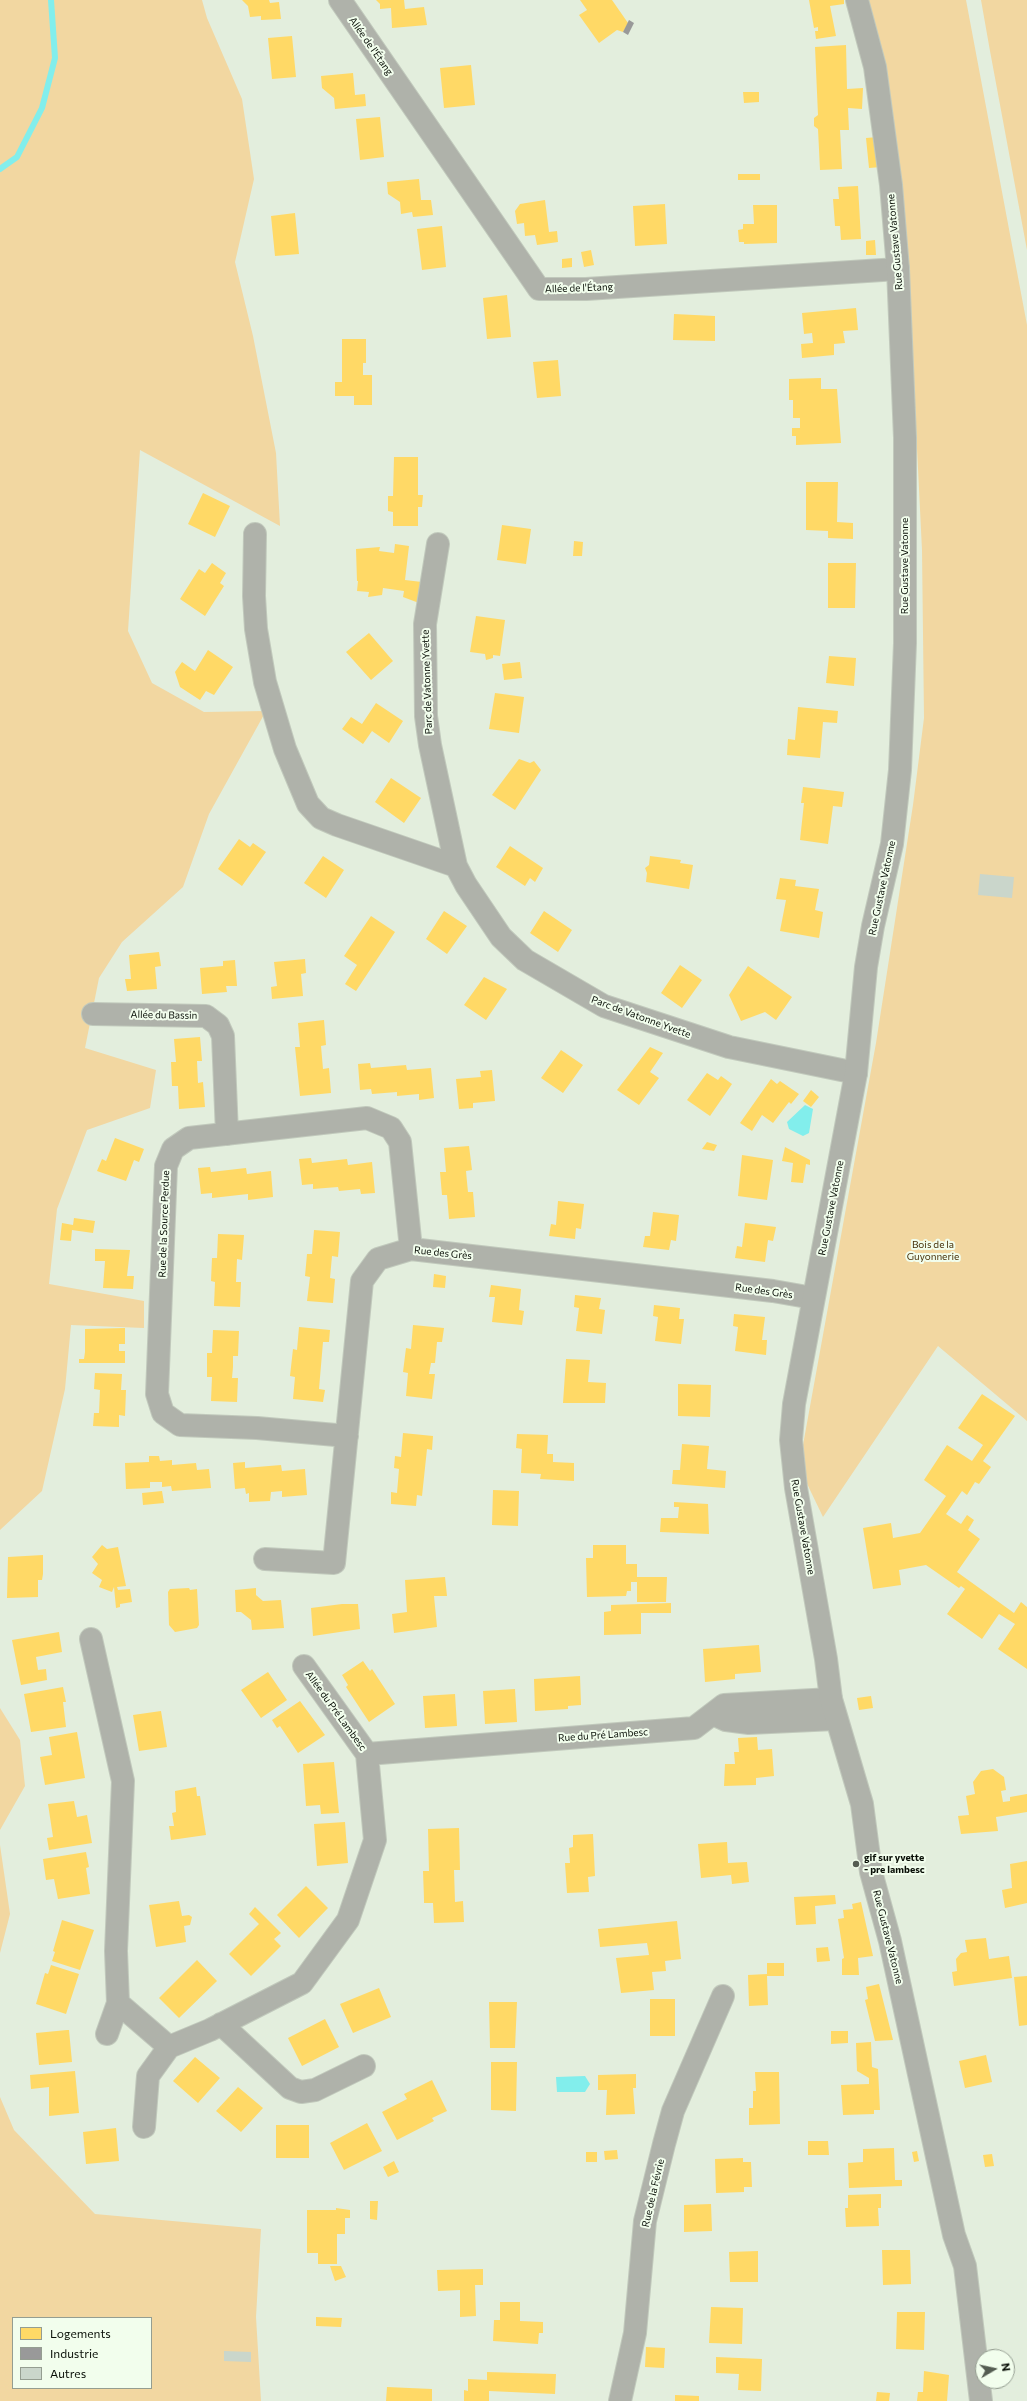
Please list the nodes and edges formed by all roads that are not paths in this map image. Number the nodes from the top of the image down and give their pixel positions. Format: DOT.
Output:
graph roads {
  1 [pos="340,0"];
  2 [pos="857,0"];
  3 [pos="898,269"];
  4 [pos="255,534"];
  5 [pos="438,544"];
  6 [pos="456,866"];
  7 [pos="93,1014"];
  8 [pos="856,1074"];
  9 [pos="227,1134"];
  10 [pos="410,1249"];
  11 [pos="813,1298"];
  12 [pos="347,1436"];
  13 [pos="265,1559"];
  14 [pos="91,1639"];
  15 [pos="304,1666"];
  16 [pos="833,1709"];
  17 [pos="367,1754"];
  18 [pos="723,1996"];
  19 [pos="118,2003"];
  20 [pos="221,2024"];
  21 [pos="107,2034"];
  22 [pos="169,2047"];
  23 [pos="364,2066"];
  24 [pos="144,2126"];
  25 [pos="620,2401"];
  26 [pos="981,2401"];
  1 -- 3 [label="street, Allée de l'Étang"];
  2 -- 3 [label="street, Rue Gustave Vatonne"];
  3 -- 8 [label="street, Rue Gustave Vatonne"];
  4 -- 6 [label="street"];
  5 -- 6 [label="street, Parc de Vatonne Yvette"];
  6 -- 8 [label="street, Parc de Vatonne Yvette"];
  7 -- 9 [label="street, Allée du Bassin"];
  8 -- 11 [label="street, Rue Gustave Vatonne"];
  9 -- 10 [label="street, Rue de la Source Perdue"];
  9 -- 12 [label="street, Rue de la Source Perdue"];
  10 -- 11 [label="street, Rue des Grès"];
  10 -- 12 [label="street, Rue des Grès"];
  11 -- 16 [label="street, Rue Gustave Vatonne"];
  12 -- 13 [label="street, Rue des Grès"];
  14 -- 19 [label="street"];
  15 -- 17 [label="street, Allée du Pré Lambesc"];
  16 -- 17 [label="street, Rue du Pré Lambesc"];
  16 -- 26 [label="street, Rue Gustave Vatonne"];
  17 -- 20 [label="street, Allée du Pré Lambesc"];
  18 -- 25 [label="street, Rue de la Févrie"];
  19 -- 21 [label="street"];
  19 -- 22 [label="street"];
  20 -- 22 [label="street, Allée du Pré Lambesc"];
  20 -- 23 [label="street"];
  22 -- 24 [label="street"];
}
